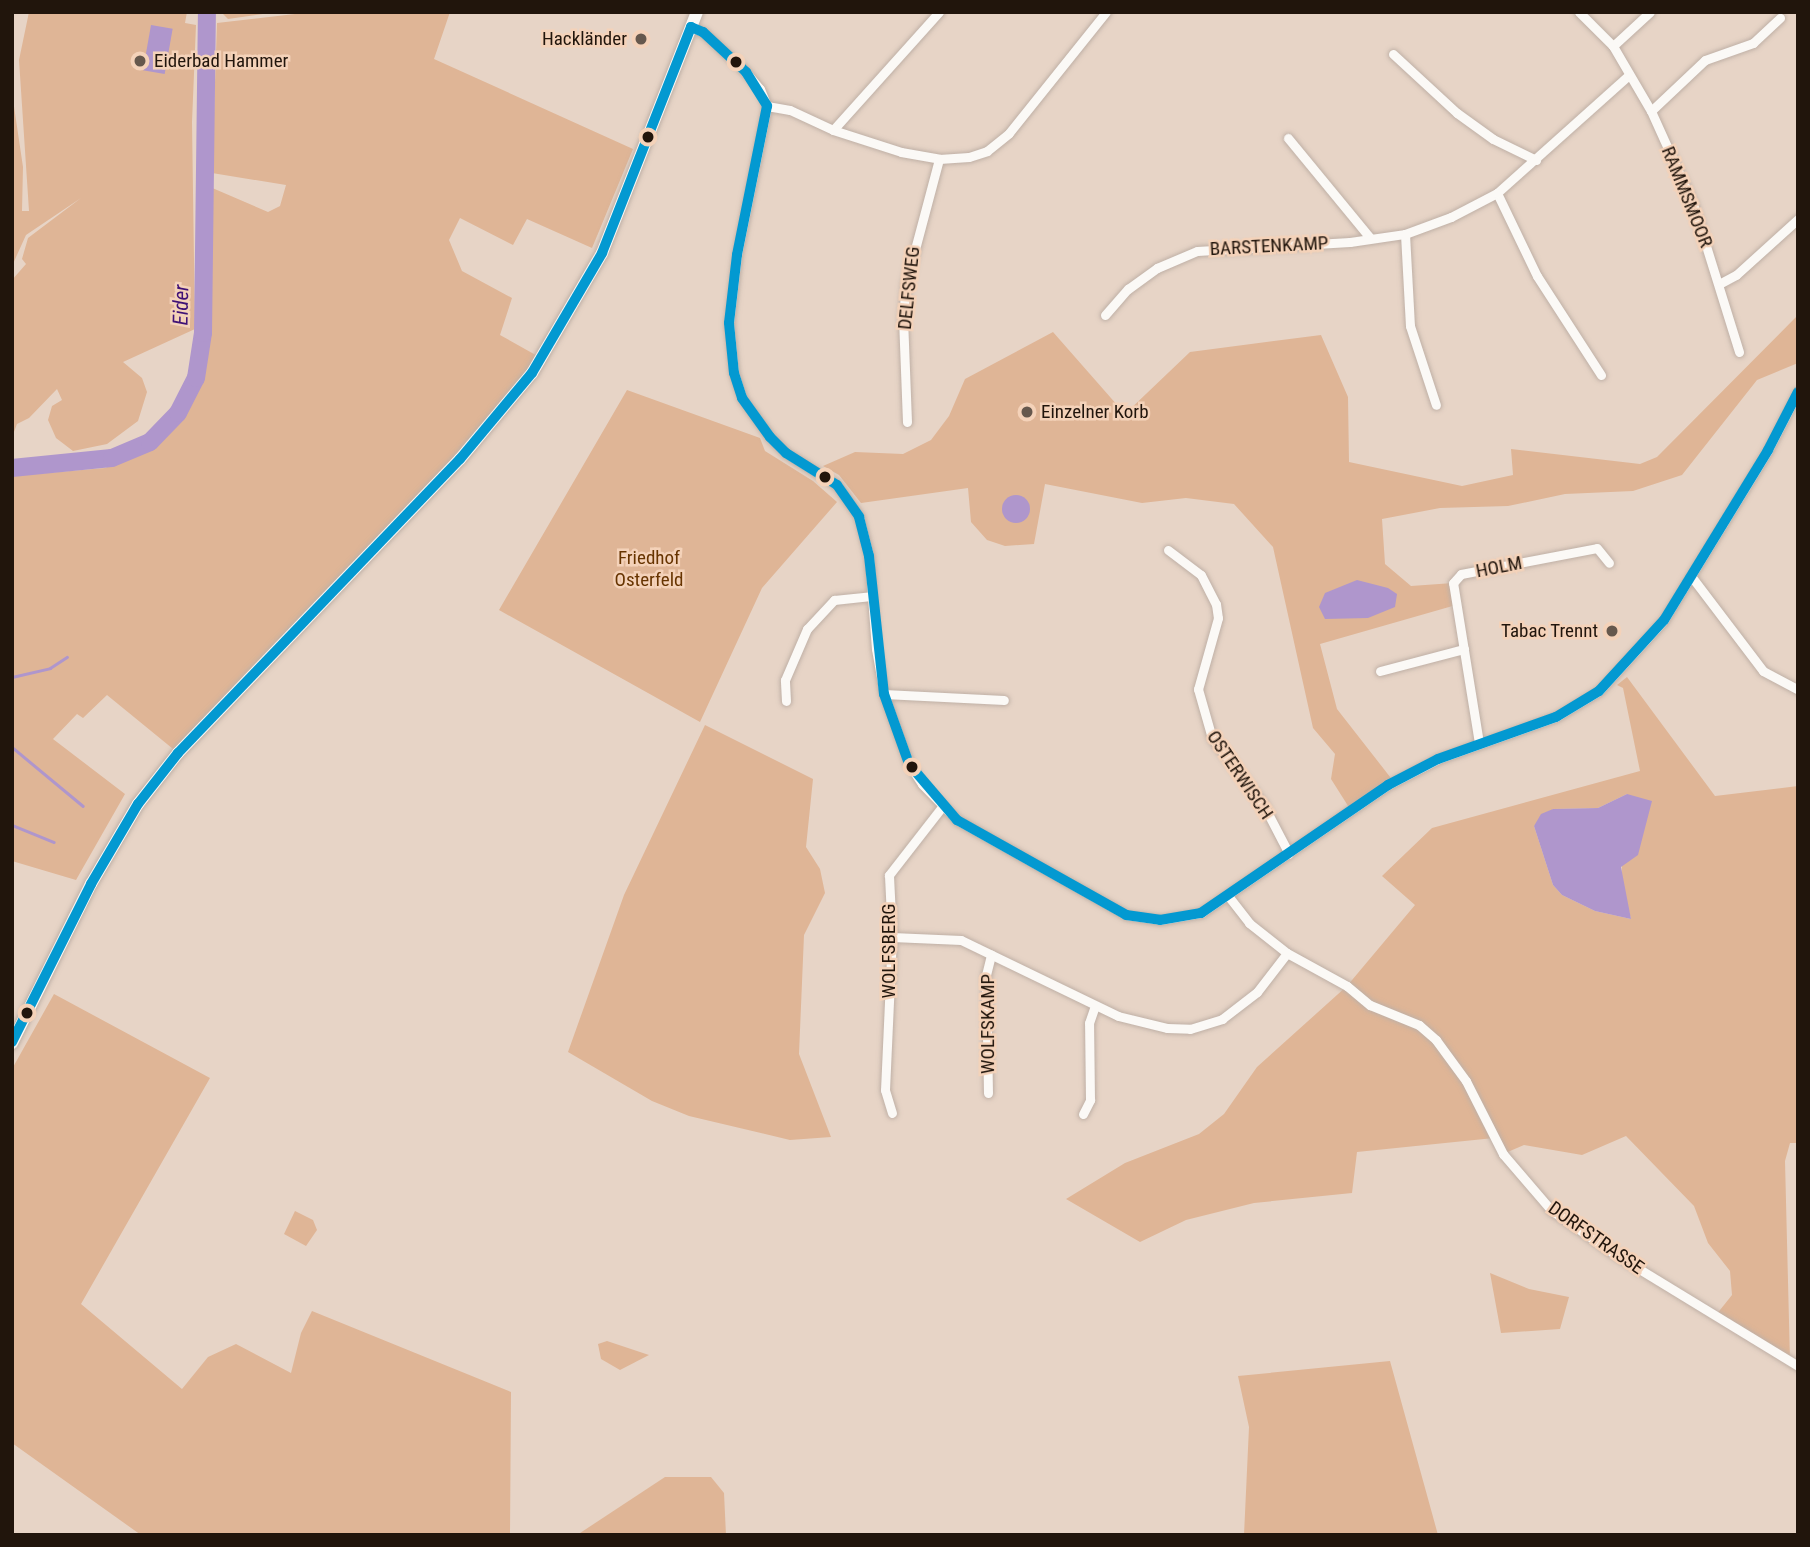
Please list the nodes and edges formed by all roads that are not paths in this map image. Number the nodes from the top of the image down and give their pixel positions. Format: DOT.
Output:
graph roads {
  1 [pos="697,12"];
  2 [pos="939,12"];
  3 [pos="1106,12"];
  4 [pos="1579,12"];
  5 [pos="1650,12"];
  6 [pos="1780,18"];
  7 [pos="691,27"];
  8 [pos="1613,47"];
  9 [pos="1393,54"];
  10 [pos="1628,76"];
  11 [pos="767,106"];
  12 [pos="1651,111"];
  13 [pos="833,130"];
  14 [pos="1288,138"];
  15 [pos="939,159"];
  16 [pos="1536,160"];
  17 [pos="1497,193"];
  18 [pos="1798,219"];
  19 [pos="1405,234"];
  20 [pos="1370,239"];
  21 [pos="1719,284"];
  22 [pos="1105,315"];
  23 [pos="1739,352"];
  24 [pos="1601,375"];
  25 [pos="1798,392"];
  26 [pos="1436,405"];
  27 [pos="907,422"];
  28 [pos="1168,550"];
  29 [pos="1609,563"];
  30 [pos="1692,576"];
  31 [pos="871,596"];
  32 [pos="1464,649"];
  33 [pos="1380,671"];
  34 [pos="1798,690"];
  35 [pos="884,694"];
  36 [pos="1004,699"];
  37 [pos="786,701"];
  38 [pos="1479,743"];
  39 [pos="942,807"];
  40 [pos="1289,854"];
  41 [pos="1229,897"];
  42 [pos="892,937"];
  43 [pos="1287,953"];
  44 [pos="991,956"];
  45 [pos="1095,1006"];
  46 [pos="12,1043"];
  47 [pos="988,1093"];
  48 [pos="892,1112"];
  49 [pos="1083,1114"];
  50 [pos="1798,1366"];
  1 -- 7 [label="street"];
  2 -- 13 [label="street"];
  3 -- 15 [label="street"];
  4 -- 8 [label="street, RAMMSMOOR"];
  5 -- 8 [label="street"];
  6 -- 12 [label="street"];
  7 -- 11 [label="street"];
  7 -- 46 [label="street"];
  8 -- 10 [label="street, RAMMSMOOR"];
  9 -- 16 [label="street"];
  10 -- 12 [label="street, RAMMSMOOR"];
  10 -- 16 [label="street, BARSTENKAMP"];
  11 -- 13 [label="street"];
  11 -- 31 [label="street"];
  12 -- 21 [label="street, RAMMSMOOR"];
  13 -- 15 [label="street"];
  14 -- 20 [label="street, BARSTENKAMP"];
  15 -- 27 [label="street, DELFSWEG"];
  16 -- 17 [label="street, BARSTENKAMP"];
  17 -- 19 [label="street, BARSTENKAMP"];
  17 -- 24 [label="street"];
  18 -- 21 [label="street"];
  19 -- 20 [label="street, BARSTENKAMP"];
  19 -- 26 [label="street"];
  20 -- 22 [label="street, BARSTENKAMP"];
  21 -- 23 [label="street, RAMMSMOOR"];
  25 -- 30 [label="street"];
  28 -- 40 [label="street, OSTERWISCH"];
  29 -- 32 [label="street, HOLM"];
  30 -- 34 [label="street"];
  30 -- 38 [label="street"];
  31 -- 35 [label="street"];
  31 -- 37 [label="street"];
  32 -- 33 [label="street"];
  32 -- 38 [label="street, HOLM"];
  35 -- 36 [label="street"];
  35 -- 39 [label="street"];
  38 -- 40 [label="street"];
  39 -- 41 [label="street"];
  39 -- 42 [label="street, WOLFSBERG"];
  40 -- 41 [label="street"];
  41 -- 43 [label="street, DORFSTRASSE"];
  42 -- 44 [label="street, WOLFSKAMP"];
  42 -- 48 [label="street, WOLFSBERG"];
  43 -- 45 [label="street, WOLFSKAMP"];
  43 -- 50 [label="street, DORFSTRASSE"];
  44 -- 45 [label="street, WOLFSKAMP"];
  44 -- 47 [label="street, WOLFSKAMP"];
  45 -- 49 [label="street"];
}
